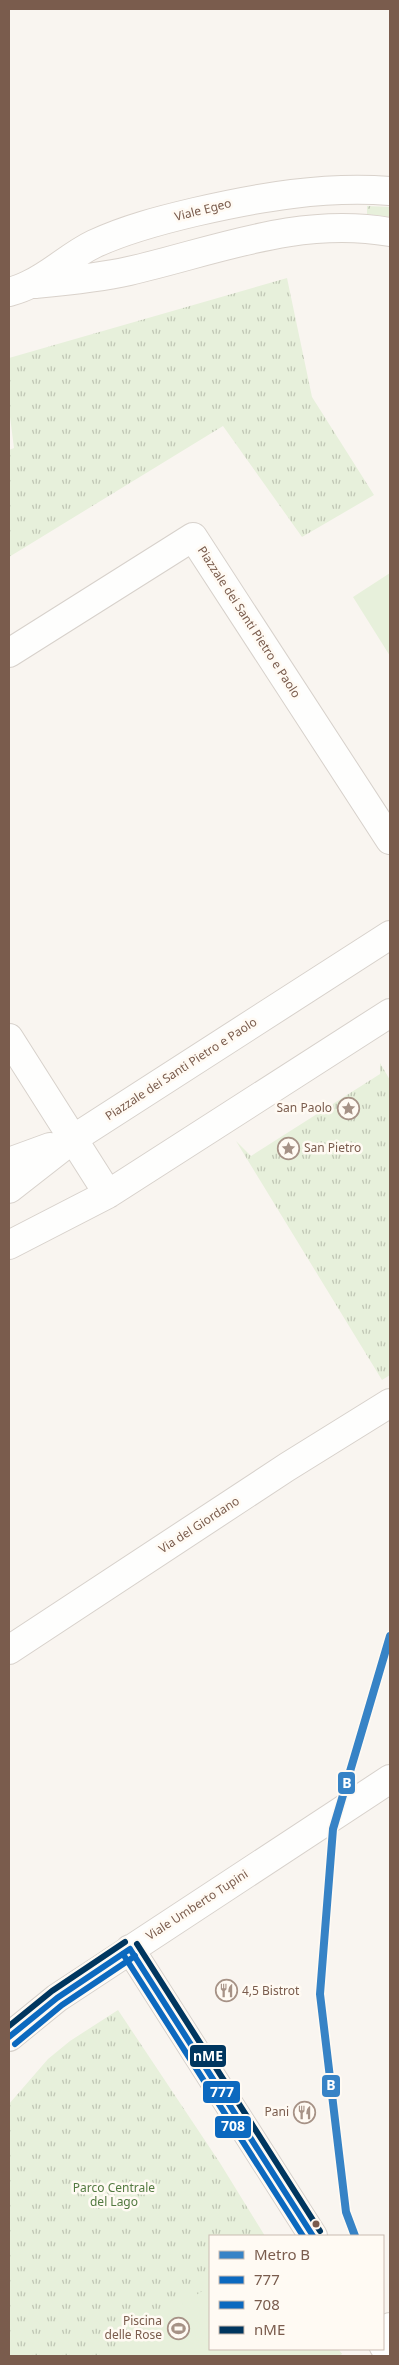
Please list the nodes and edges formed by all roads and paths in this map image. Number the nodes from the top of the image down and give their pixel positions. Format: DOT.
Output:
graph roads {
  1 [pos="390,191"];
  2 [pos="390,232"];
  3 [pos="20,288"];
  4 [pos="9,653"];
  5 [pos="390,840"];
  6 [pos="390,935"];
  7 [pos="390,1013"];
  8 [pos="9,1038"];
  9 [pos="73,1139"];
  10 [pos="9,1162"];
  11 [pos="9,1189"];
  12 [pos="108,1194"];
  13 [pos="9,1245"];
  14 [pos="390,1402"];
  15 [pos="9,1650"];
  16 [pos="390,1779"];
  17 [pos="130,1949"];
  18 [pos="9,2037"];
  19 [pos="312,2235"];
  1 -- 3 [label="street, Viale Egeo"];
  2 -- 3 [label="street, Viale Egeo"];
  4 -- 5 [label="street, Piazzale dei Santi Pietro e Paolo"];
  6 -- 9 [label="street, Piazzale dei Santi Pietro e Paolo"];
  7 -- 12 [label="street"];
  8 -- 9 [label="street"];
  9 -- 10 [label="street"];
  9 -- 11 [label="street"];
  9 -- 12 [label="street"];
  12 -- 13 [label="street"];
  14 -- 15 [label="street, Via del Giordano"];
  16 -- 17 [label="street, Viale Umberto Tupini"];
  17 -- 18 [label="street, Viale Umberto Tupini"];
  17 -- 19 [label="street"];
}
